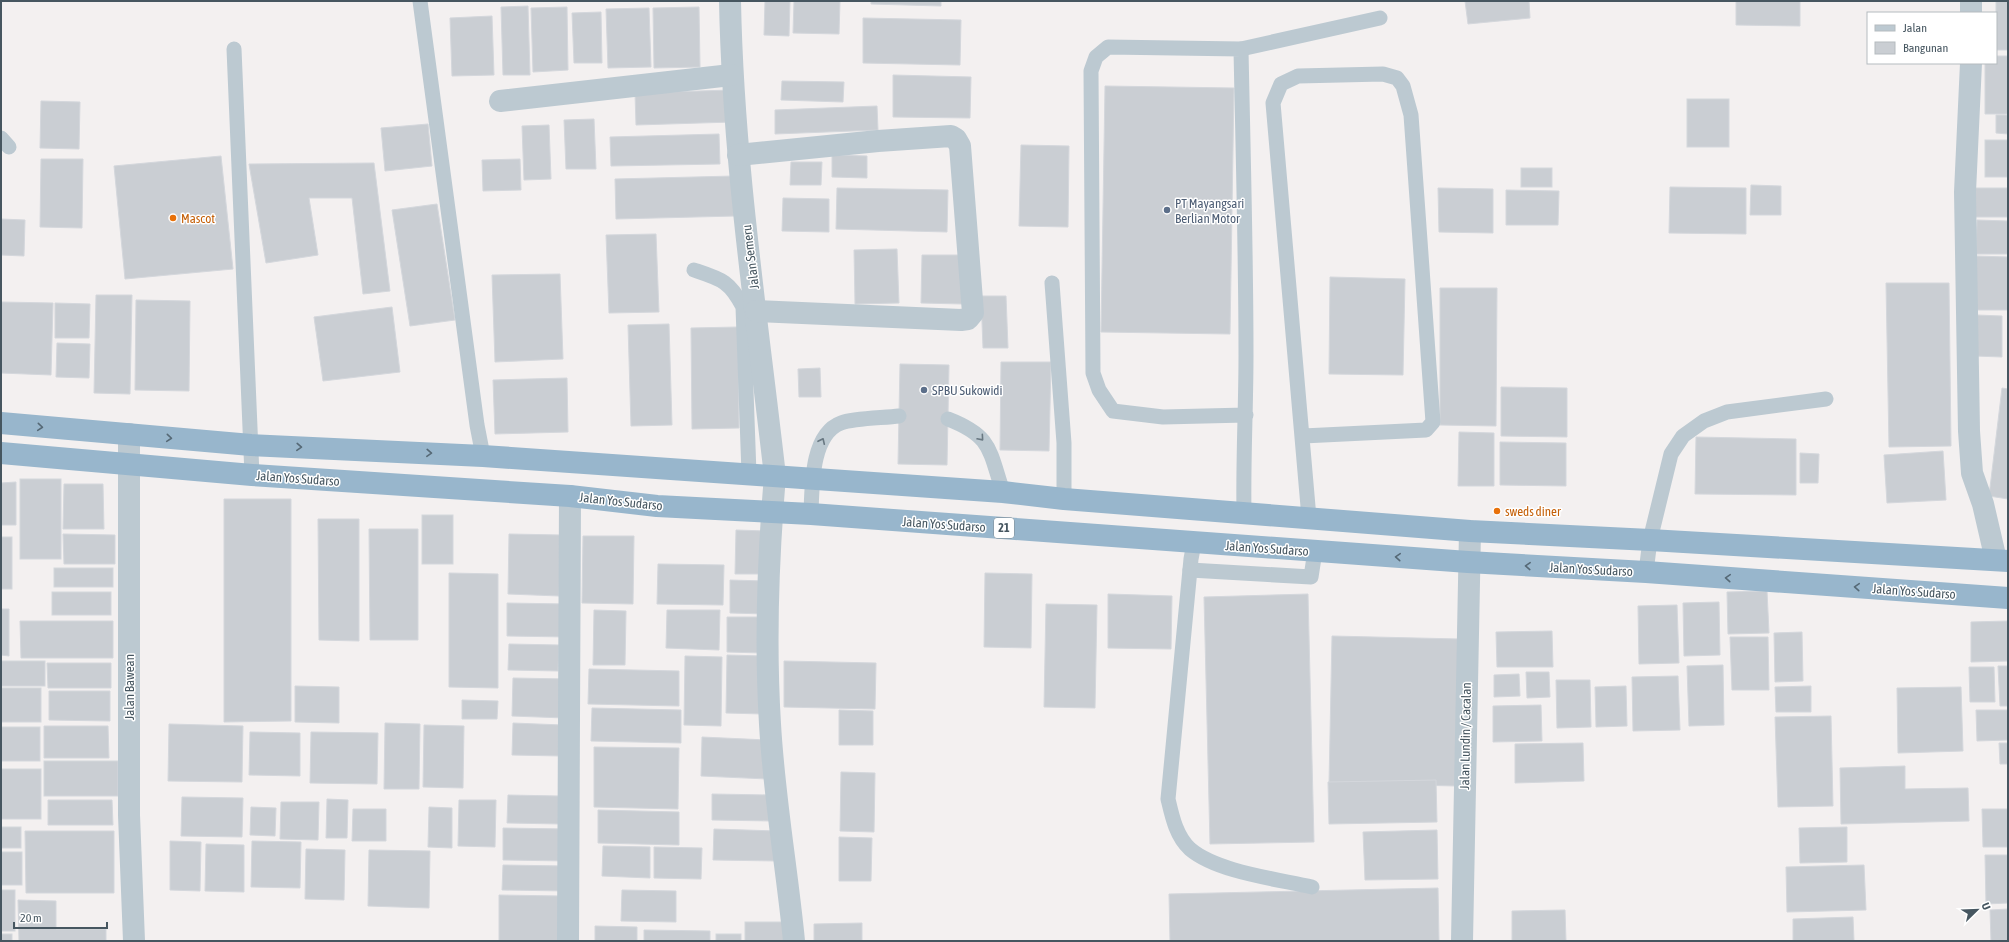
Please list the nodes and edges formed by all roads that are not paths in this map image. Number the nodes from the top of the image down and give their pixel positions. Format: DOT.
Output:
graph roads {
  1 [pos="420,1"];
  2 [pos="730,1"];
  3 [pos="1971,1"];
  4 [pos="1971,12"];
  5 [pos="1380,18"];
  6 [pos="234,49"];
  7 [pos="1241,49"];
  8 [pos="1971,64"];
  9 [pos="731,75"];
  10 [pos="500,101"];
  11 [pos="738,155"];
  12 [pos="694,270"];
  13 [pos="1052,284"];
  14 [pos="756,311"];
  15 [pos="1826,399"];
  16 [pos="1246,414"];
  17 [pos="899,416"];
  18 [pos="948,419"];
  19 [pos="1,423"];
  20 [pos="128,434"];
  21 [pos="1303,436"];
  22 [pos="251,445"];
  23 [pos="1,453"];
  24 [pos="483,456"];
  25 [pos="129,463"];
  26 [pos="749,474"];
  27 [pos="252,475"];
  28 [pos="775,476"];
  29 [pos="813,479"];
  30 [pos="1003,492"];
  31 [pos="570,496"];
  32 [pos="1064,499"];
  33 [pos="772,511"];
  34 [pos="1244,513"];
  35 [pos="811,514"];
  36 [pos="1309,518"];
  37 [pos="1470,531"];
  38 [pos="1650,540"];
  39 [pos="1194,543"];
  40 [pos="1315,551"];
  41 [pos="2002,560"];
  42 [pos="1468,562"];
  43 [pos="1190,570"];
  44 [pos="1646,572"];
  45 [pos="2008,598"];
  46 [pos="1312,887"];
  47 [pos="134,941"];
  48 [pos="568,941"];
  49 [pos="794,941"];
  50 [pos="1462,941"];
  1 -- 24 [label="lane"];
  2 -- 9 [label="street, Jalan Semeru"];
  3 -- 4 [label="street"];
  5 -- 7 [label="lane"];
  6 -- 22 [label="lane"];
  7 -- 16 [label="lane"];
  7 -- 16 [label="lane"];
  8 -- 41 [label="street"];
  9 -- 10 [label="street"];
  9 -- 11 [label="street, Jalan Semeru"];
  11 -- 14 [label="street, Jalan Semeru"];
  11 -- 14 [label="street"];
  12 -- 26 [label="lane"];
  13 -- 32 [label="lane"];
  14 -- 28 [label="street, Jalan Semeru"];
  15 -- 38 [label="lane"];
  16 -- 34 [label="lane"];
  29 -- 17 [label="lane, one-way"];
  18 -- 30 [label="lane, one-way"];
  19 -- 20 [label="highway, one-way"];
  20 -- 22 [label="highway, one-way"];
  20 -- 25 [label="street, Jalan Bawean"];
  21 -- 21 [label="lane"];
  21 -- 36 [label="lane"];
  22 -- 24 [label="highway, one-way"];
  22 -- 27 [label="lane"];
  23 -- 25 [label="highway, Jalan Yos Sudarso / 21"];
  24 -- 26 [label="highway"];
  25 -- 27 [label="highway, Jalan Yos Sudarso / 21"];
  25 -- 47 [label="street, Jalan Bawean"];
  26 -- 28 [label="highway"];
  27 -- 31 [label="highway, Jalan Yos Sudarso / 21"];
  28 -- 29 [label="highway"];
  28 -- 33 [label="street, Jalan Semeru"];
  29 -- 30 [label="highway"];
  29 -- 35 [label="lane"];
  30 -- 32 [label="highway"];
  31 -- 33 [label="highway, Jalan Yos Sudarso / 21"];
  31 -- 48 [label="street"];
  32 -- 34 [label="highway"];
  33 -- 35 [label="highway, Jalan Yos Sudarso / 21"];
  33 -- 49 [label="street, Jalan Semeru"];
  34 -- 36 [label="highway"];
  35 -- 39 [label="highway, Jalan Yos Sudarso / 21"];
  36 -- 37 [label="highway"];
  37 -- 38 [label="highway"];
  37 -- 42 [label="street, Jalan Lundin / Cacalan"];
  38 -- 41 [label="highway"];
  38 -- 44 [label="lane"];
  39 -- 40 [label="highway, Jalan Yos Sudarso / 21"];
  39 -- 43 [label="lane"];
  42 -- 40 [label="highway, Jalan Yos Sudarso / 21, one-way"];
  40 -- 43 [label="lane"];
  44 -- 42 [label="highway, Jalan Yos Sudarso / 21, one-way"];
  42 -- 50 [label="street, Jalan Lundin / Cacalan"];
  43 -- 46 [label="lane"];
  45 -- 44 [label="highway, Jalan Yos Sudarso / 21, one-way"];
}
